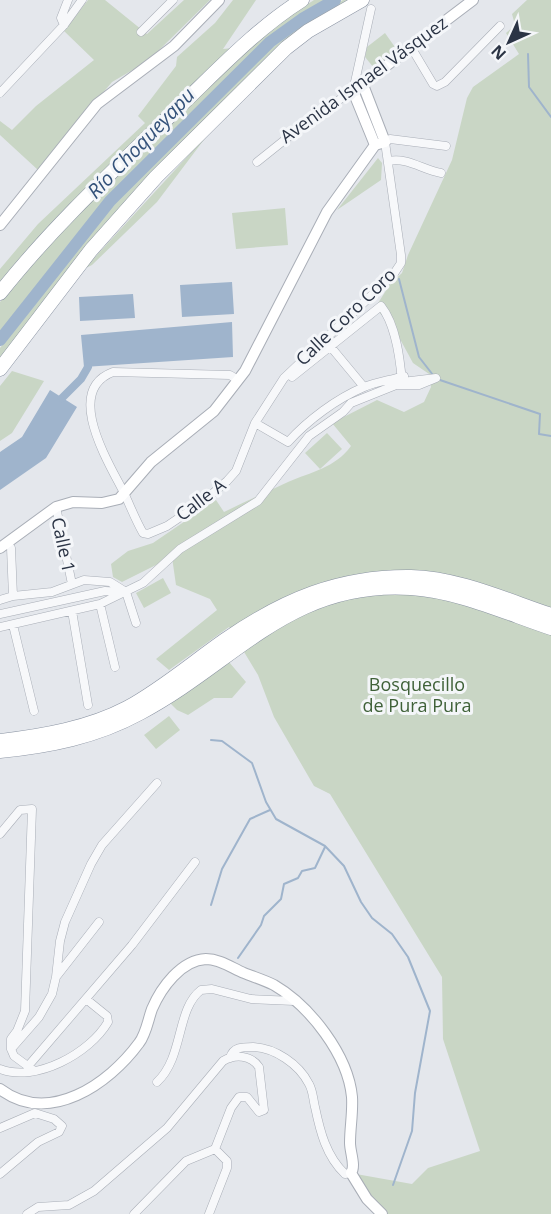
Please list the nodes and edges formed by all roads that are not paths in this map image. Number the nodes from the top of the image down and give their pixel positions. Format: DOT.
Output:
graph roads {
  1 [pos="68,0"];
  2 [pos="82,0"];
  3 [pos="173,0"];
  4 [pos="219,0"];
  5 [pos="302,0"];
  6 [pos="473,0"];
  7 [pos="367,5"];
  8 [pos="64,25"];
  9 [pos="500,26"];
  10 [pos="141,32"];
  11 [pos="411,47"];
  12 [pos="358,88"];
  13 [pos="0,93"];
  14 [pos="380,144"];
  15 [pos="447,146"];
  16 [pos="389,161"];
  17 [pos="257,162"];
  18 [pos="441,173"];
  19 [pos="0,225"];
  20 [pos="0,293"];
  21 [pos="330,345"];
  22 [pos="0,369"];
  23 [pos="238,380"];
  24 [pos="401,380"];
  25 [pos="283,382"];
  26 [pos="364,387"];
  27 [pos="255,423"];
  28 [pos="124,494"];
  29 [pos="56,507"];
  30 [pos="3,545"];
  31 [pos="72,584"];
  32 [pos="126,592"];
  33 [pos="13,596"];
  34 [pos="0,600"];
  35 [pos="100,604"];
  36 [pos="72,611"];
  37 [pos="0,614"];
  38 [pos="551,615"];
  39 [pos="136,623"];
  40 [pos="13,625"];
  41 [pos="0,627"];
  42 [pos="551,628"];
  43 [pos="116,667"];
  44 [pos="88,705"];
  45 [pos="34,711"];
  46 [pos="0,741"];
  47 [pos="0,751"];
  48 [pos="156,783"];
  49 [pos="0,834"];
  50 [pos="195,862"];
  51 [pos="99,922"];
  52 [pos="56,977"];
  53 [pos="86,999"];
  54 [pos="294,1001"];
  55 [pos="11,1049"];
  56 [pos="230,1058"];
  57 [pos="31,1067"];
  58 [pos="0,1069"];
  59 [pos="157,1082"];
  60 [pos="0,1089"];
  61 [pos="25,1101"];
  62 [pos="29,1113"];
  63 [pos="0,1128"];
  64 [pos="215,1149"];
  65 [pos="351,1173"];
  66 [pos="0,1174"];
  67 [pos="27,1214"];
  68 [pos="134,1214"];
  69 [pos="209,1214"];
  70 [pos="382,1214"];
  1 -- 8 [label="street"];
  2 -- 8 [label="street"];
  3 -- 10 [label="street"];
  4 -- 19 [label="street"];
  5 -- 20 [label="highway"];
  6 -- 11 [label="street, Avenida Ismael Vásquez"];
  7 -- 12 [label="street"];
  7 -- 22 [label="highway"];
  8 -- 13 [label="street"];
  9 -- 11 [label="street"];
  11 -- 12 [label="street, Avenida Ismael Vásquez"];
  12 -- 14 [label="street, Calle Coro Coro"];
  12 -- 17 [label="street, Avenida Ismael Vásquez"];
  14 -- 15 [label="street"];
  14 -- 16 [label="street, Calle Coro Coro"];
  14 -- 23 [label="street"];
  16 -- 18 [label="street"];
  16 -- 25 [label="street, Calle Coro Coro"];
  21 -- 24 [label="street"];
  21 -- 25 [label="street"];
  21 -- 26 [label="street"];
  23 -- 28 [label="street"];
  23 -- 28 [label="street"];
  24 -- 26 [label="street"];
  24 -- 32 [label="street"];
  25 -- 27 [label="street, Calle A"];
  26 -- 27 [label="street"];
  27 -- 28 [label="street, Calle A"];
  28 -- 29 [label="street"];
  29 -- 30 [label="street"];
  29 -- 31 [label="street, Calle 1"];
  30 -- 33 [label="street"];
  31 -- 32 [label="street"];
  31 -- 33 [label="street"];
  32 -- 35 [label="street"];
  32 -- 37 [label="street"];
  32 -- 39 [label="street"];
  33 -- 34 [label="street"];
  35 -- 36 [label="street"];
  35 -- 43 [label="street"];
  36 -- 40 [label="street"];
  36 -- 44 [label="street"];
  38 -- 46 [label="highway"];
  40 -- 41 [label="street"];
  40 -- 45 [label="street"];
  42 -- 47 [label="highway"];
  48 -- 52 [label="street"];
  49 -- 55 [label="street"];
  50 -- 53 [label="street"];
  51 -- 52 [label="street"];
  52 -- 55 [label="street"];
  53 -- 57 [label="street"];
  53 -- 57 [label="street"];
  54 -- 59 [label="street"];
  54 -- 61 [label="street"];
  54 -- 65 [label="street"];
  55 -- 57 [label="street"];
  56 -- 64 [label="street"];
  56 -- 65 [label="street"];
  56 -- 67 [label="street"];
  57 -- 58 [label="street"];
  60 -- 61 [label="street"];
  61 -- 62 [label="street"];
  62 -- 63 [label="street"];
  62 -- 66 [label="street"];
  64 -- 68 [label="street"];
  64 -- 69 [label="street"];
  65 -- 70 [label="street"];
}
